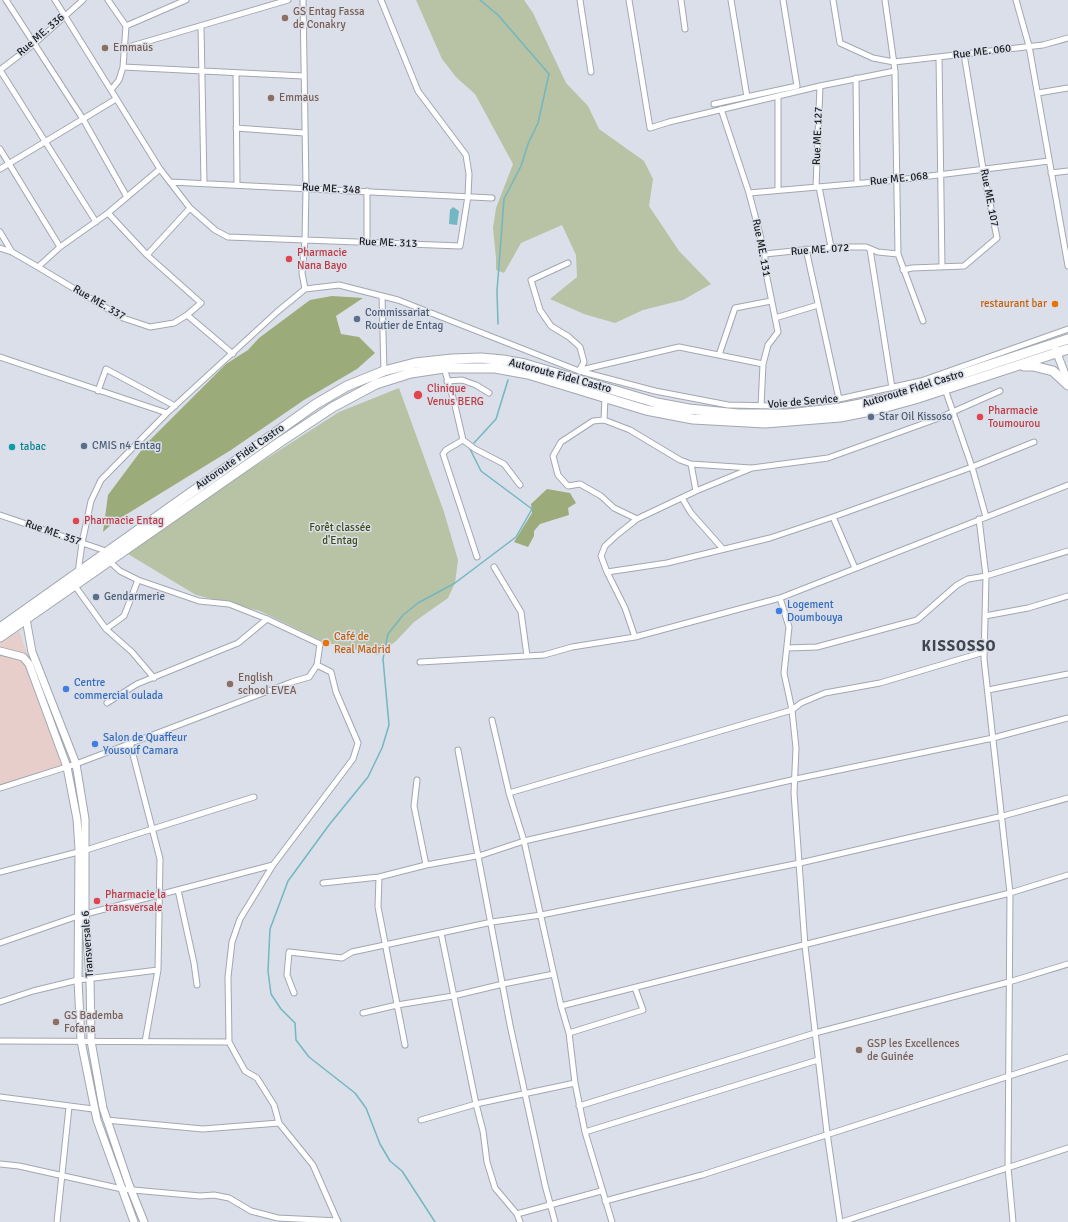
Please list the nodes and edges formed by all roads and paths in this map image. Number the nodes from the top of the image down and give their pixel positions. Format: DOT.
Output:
graph roads {
  1 [pos="6,0"];
  2 [pos="55,0"];
  3 [pos="82,0"];
  4 [pos="108,0"];
  5 [pos="186,0"];
  6 [pos="288,0"];
  7 [pos="303,0"];
  8 [pos="381,0"];
  9 [pos="580,0"];
  10 [pos="629,0"];
  11 [pos="680,0"];
  12 [pos="731,0"];
  13 [pos="783,0"];
  14 [pos="833,0"];
  15 [pos="885,0"];
  16 [pos="1016,0"];
  17 [pos="173,2"];
  18 [pos="65,15"];
  19 [pos="126,26"];
  20 [pos="201,26"];
  21 [pos="685,29"];
  22 [pos="1068,38"];
  23 [pos="34,44"];
  24 [pos="1029,46"];
  25 [pos="125,48"];
  26 [pos="964,54"];
  27 [pos="938,57"];
  28 [pos="894,62"];
  29 [pos="123,67"];
  30 [pos="0,70"];
  31 [pos="202,71"];
  32 [pos="895,71"];
  33 [pos="591,72"];
  34 [pos="236,73"];
  35 [pos="303,76"];
  36 [pos="856,78"];
  37 [pos="820,86"];
  38 [pos="1068,88"];
  39 [pos="111,90"];
  40 [pos="1038,94"];
  41 [pos="747,97"];
  42 [pos="778,97"];
  43 [pos="116,99"];
  44 [pos="714,104"];
  45 [pos="721,109"];
  46 [pos="83,119"];
  47 [pos="236,128"];
  48 [pos="304,133"];
  49 [pos="46,141"];
  50 [pos="0,149"];
  51 [pos="1049,161"];
  52 [pos="8,163"];
  53 [pos="0,169"];
  54 [pos="160,169"];
  55 [pos="983,169"];
  56 [pos="1068,171"];
  57 [pos="939,174"];
  58 [pos="1051,174"];
  59 [pos="898,180"];
  60 [pos="170,182"];
  61 [pos="204,183"];
  62 [pos="857,183"];
  63 [pos="237,185"];
  64 [pos="818,187"];
  65 [pos="306,188"];
  66 [pos="778,190"];
  67 [pos="367,191"];
  68 [pos="749,193"];
  69 [pos="468,196"];
  70 [pos="127,197"];
  71 [pos="492,198"];
  72 [pos="190,208"];
  73 [pos="108,213"];
  74 [pos="96,222"];
  75 [pos="0,232"];
  76 [pos="305,241"];
  77 [pos="367,242"];
  78 [pos="60,247"];
  79 [pos="831,247"];
  80 [pos="0,248"];
  81 [pos="806,249"];
  82 [pos="870,249"];
  83 [pos="12,252"];
  84 [pos="764,254"];
  85 [pos="898,254"];
  86 [pos="147,255"];
  87 [pos="1067,256"];
  88 [pos="568,263"];
  89 [pos="1068,266"];
  90 [pos="38,267"];
  91 [pos="942,267"];
  92 [pos="903,270"];
  93 [pos="305,289"];
  94 [pos="382,296"];
  95 [pos="772,301"];
  96 [pos="818,304"];
  97 [pos="187,315"];
  98 [pos="775,318"];
  99 [pos="923,320"];
  100 [pos="1068,329"];
  101 [pos="1062,341"];
  102 [pos="1067,352"];
  103 [pos="1057,353"];
  104 [pos="233,354"];
  105 [pos="719,355"];
  106 [pos="0,357"];
  107 [pos="763,364"];
  108 [pos="1015,367"];
  109 [pos="444,368"];
  110 [pos="384,371"];
  111 [pos="577,375"];
  112 [pos="447,381"];
  113 [pos="1068,383"];
  114 [pos="892,388"];
  115 [pos="945,390"];
  116 [pos="98,391"];
  117 [pos="1000,391"];
  118 [pos="489,393"];
  119 [pos="605,398"];
  120 [pos="839,399"];
  121 [pos="175,406"];
  122 [pos="761,406"];
  123 [pos="953,411"];
  124 [pos="167,413"];
  125 [pos="604,420"];
  126 [pos="463,440"];
  127 [pos="1034,442"];
  128 [pos="691,464"];
  129 [pos="972,467"];
  130 [pos="752,468"];
  131 [pos="520,485"];
  132 [pos="1068,485"];
  133 [pos="696,491"];
  134 [pos="682,498"];
  135 [pos="0,515"];
  136 [pos="833,517"];
  137 [pos="986,517"];
  138 [pos="637,519"];
  139 [pos="979,519"];
  140 [pos="82,543"];
  141 [pos="723,549"];
  142 [pos="106,551"];
  143 [pos="1068,551"];
  144 [pos="477,557"];
  145 [pos="109,561"];
  146 [pos="494,567"];
  147 [pos="855,568"];
  148 [pos="607,572"];
  149 [pos="78,574"];
  150 [pos="986,576"];
  151 [pos="138,580"];
  152 [pos="74,586"];
  153 [pos="1068,596"];
  154 [pos="780,598"];
  155 [pos="24,616"];
  156 [pos="985,616"];
  157 [pos="267,619"];
  158 [pos="0,628"];
  159 [pos="106,629"];
  160 [pos="0,637"];
  161 [pos="634,637"];
  162 [pos="787,648"];
  163 [pos="0,651"];
  164 [pos="984,652"];
  165 [pos="527,656"];
  166 [pos="420,662"];
  167 [pos="317,665"];
  168 [pos="1068,674"];
  169 [pos="154,678"];
  170 [pos="988,690"];
  171 [pos="107,703"];
  172 [pos="792,710"];
  173 [pos="1068,718"];
  174 [pos="492,720"];
  175 [pos="993,738"];
  176 [pos="130,743"];
  177 [pos="458,750"];
  178 [pos="76,764"];
  179 [pos="67,767"];
  180 [pos="796,779"];
  181 [pos="417,780"];
  182 [pos="0,788"];
  183 [pos="509,793"];
  184 [pos="254,797"];
  185 [pos="1068,798"];
  186 [pos="1003,816"];
  187 [pos="153,828"];
  188 [pos="524,841"];
  189 [pos="82,851"];
  190 [pos="477,856"];
  191 [pos="800,863"];
  192 [pos="273,865"];
  193 [pos="426,865"];
  194 [pos="0,872"];
  195 [pos="1068,875"];
  196 [pos="379,877"];
  197 [pos="323,883"];
  198 [pos="178,890"];
  199 [pos="1010,893"];
  200 [pos="159,895"];
  201 [pos="82,915"];
  202 [pos="541,915"];
  203 [pos="492,922"];
  204 [pos="441,933"];
  205 [pos="0,943"];
  206 [pos="385,946"];
  207 [pos="805,946"];
  208 [pos="1068,964"];
  209 [pos="158,970"];
  210 [pos="554,974"];
  211 [pos="90,978"];
  212 [pos="78,980"];
  213 [pos="1009,982"];
  214 [pos="503,984"];
  215 [pos="197,985"];
  216 [pos="635,988"];
  217 [pos="294,993"];
  218 [pos="453,996"];
  219 [pos="0,1002"];
  220 [pos="397,1005"];
  221 [pos="561,1006"];
  222 [pos="364,1012"];
  223 [pos="569,1033"];
  224 [pos="815,1033"];
  225 [pos="0,1041"];
  226 [pos="81,1041"];
  227 [pos="91,1041"];
  228 [pos="145,1042"];
  229 [pos="229,1042"];
  230 [pos="405,1045"];
  231 [pos="1068,1057"];
  232 [pos="818,1060"];
  233 [pos="1009,1076"];
  234 [pos="575,1082"];
  235 [pos="524,1093"];
  236 [pos="0,1097"];
  237 [pos="476,1104"];
  238 [pos="579,1106"];
  239 [pos="69,1107"];
  240 [pos="93,1109"];
  241 [pos="106,1120"];
  242 [pos="421,1120"];
  243 [pos="279,1123"];
  244 [pos="585,1132"];
  245 [pos="827,1133"];
  246 [pos="1068,1148"];
  247 [pos="0,1164"];
  248 [pos="1008,1167"];
  249 [pos="61,1175"];
  250 [pos="122,1189"];
  251 [pos="130,1189"];
  252 [pos="602,1191"];
  253 [pos="606,1201"];
  254 [pos="550,1205"];
  255 [pos="517,1214"];
  256 [pos="338,1221"];
  257 [pos="57,1222"];
  258 [pos="134,1222"];
  259 [pos="144,1222"];
  260 [pos="520,1222"];
  261 [pos="555,1222"];
  262 [pos="612,1222"];
  263 [pos="841,1222"];
  264 [pos="1013,1222"];
  1 -- 23 [label="street"];
  2 -- 18 [label="street, Rue ME. 313"];
  3 -- 18 [label="street, Rue ME. 336"];
  4 -- 19 [label="street"];
  5 -- 17 [label="street"];
  6 -- 20 [label="street"];
  7 -- 35 [label="street"];
  8 -- 69 [label="street"];
  9 -- 33 [label="street"];
  10 -- 45 [label="street"];
  11 -- 21 [label="street"];
  12 -- 41 [label="street"];
  13 -- 41 [label="street"];
  14 -- 28 [label="street, Rue ME. 060"];
  15 -- 28 [label="street"];
  16 -- 24 [label="street"];
  17 -- 19 [label="street"];
  18 -- 23 [label="street, Rue ME. 336"];
  18 -- 39 [label="street, Rue ME. 313"];
  19 -- 25 [label="street"];
  20 -- 25 [label="street"];
  20 -- 31 [label="street"];
  22 -- 24 [label="street, Rue ME. 060"];
  23 -- 30 [label="street, Rue ME. 336"];
  23 -- 46 [label="street"];
  24 -- 26 [label="street, Rue ME. 060"];
  24 -- 40 [label="street"];
  25 -- 29 [label="street"];
  26 -- 27 [label="street, Rue ME. 060"];
  26 -- 55 [label="street, Rue ME. 107"];
  27 -- 28 [label="street, Rue ME. 060"];
  27 -- 57 [label="street"];
  28 -- 32 [label="street"];
  29 -- 31 [label="street"];
  29 -- 39 [label="street"];
  30 -- 49 [label="street"];
  31 -- 34 [label="street"];
  31 -- 61 [label="street"];
  32 -- 36 [label="street"];
  32 -- 59 [label="street"];
  34 -- 35 [label="street"];
  34 -- 47 [label="street"];
  35 -- 48 [label="street"];
  36 -- 37 [label="street"];
  36 -- 62 [label="street"];
  37 -- 42 [label="street"];
  37 -- 64 [label="street, Rue ME. 127"];
  38 -- 40 [label="street"];
  39 -- 43 [label="street, Rue ME. 313"];
  40 -- 51 [label="street"];
  41 -- 44 [label="street"];
  42 -- 45 [label="street"];
  42 -- 66 [label="street"];
  43 -- 46 [label="street"];
  43 -- 54 [label="street, Rue ME. 313"];
  45 -- 68 [label="street, Rue ME. 131"];
  46 -- 49 [label="street"];
  46 -- 70 [label="street"];
  47 -- 48 [label="street"];
  47 -- 63 [label="street"];
  48 -- 65 [label="street"];
  49 -- 52 [label="street"];
  49 -- 74 [label="street"];
  50 -- 52 [label="street"];
  51 -- 55 [label="street, Rue ME. 068"];
  51 -- 58 [label="street"];
  52 -- 53 [label="street"];
  52 -- 78 [label="street"];
  54 -- 60 [label="street, Rue ME. 313"];
  54 -- 70 [label="street"];
  55 -- 57 [label="street, Rue ME. 068"];
  55 -- 91 [label="street, Rue ME. 107"];
  56 -- 58 [label="street"];
  57 -- 59 [label="street, Rue ME. 068"];
  57 -- 91 [label="street"];
  58 -- 87 [label="street"];
  59 -- 62 [label="street, Rue ME. 068"];
  59 -- 85 [label="street"];
  60 -- 61 [label="street, Rue ME. 348"];
  60 -- 72 [label="street, Rue ME. 313"];
  61 -- 63 [label="street, Rue ME. 348"];
  62 -- 64 [label="street, Rue ME. 068"];
  63 -- 65 [label="street, Rue ME. 348"];
  64 -- 66 [label="street, Rue ME. 068"];
  64 -- 79 [label="street, Rue ME. 127"];
  65 -- 67 [label="street, Rue ME. 348"];
  65 -- 76 [label="street"];
  66 -- 68 [label="street, Rue ME. 068"];
  67 -- 69 [label="street, Rue ME. 348"];
  67 -- 77 [label="street"];
  68 -- 84 [label="street, Rue ME. 131"];
  69 -- 71 [label="street, Rue ME. 348"];
  69 -- 77 [label="street, Rue ME. 313"];
  70 -- 73 [label="street"];
  72 -- 76 [label="street, Rue ME. 313"];
  72 -- 86 [label="street"];
  73 -- 74 [label="street"];
  73 -- 86 [label="street"];
  74 -- 78 [label="street"];
  75 -- 83 [label="street"];
  76 -- 77 [label="street, Rue ME. 313"];
  76 -- 93 [label="street"];
  78 -- 90 [label="street"];
  79 -- 81 [label="street, Rue ME. 072"];
  79 -- 82 [label="street, Rue ME. 072"];
  80 -- 83 [label="street, Rue ME. 337"];
  81 -- 84 [label="street, Rue ME. 072"];
  81 -- 96 [label="street"];
  82 -- 85 [label="street, Rue ME. 072"];
  82 -- 114 [label="street"];
  83 -- 90 [label="street, Rue ME. 337"];
  84 -- 95 [label="street, Rue ME. 131"];
  85 -- 92 [label="street"];
  86 -- 97 [label="street, Rue ME. 337"];
  87 -- 89 [label="street"];
  88 -- 111 [label="street"];
  90 -- 97 [label="street, Rue ME. 337"];
  91 -- 92 [label="street, Rue ME. 107"];
  92 -- 99 [label="street"];
  93 -- 94 [label="street, Voie de Service"];
  93 -- 104 [label="street"];
  94 -- 110 [label="street"];
  94 -- 111 [label="street, Voie de Service"];
  95 -- 98 [label="street, Rue ME. 131"];
  95 -- 105 [label="street"];
  96 -- 98 [label="street"];
  96 -- 120 [label="street"];
  97 -- 104 [label="street"];
  98 -- 107 [label="street, Rue ME. 131"];
  100 -- 114 [label="street, Voie de Service"];
  101 -- 102 [label="main road"];
  101 -- 103 [label="main road"];
  101 -- 111 [label="highway, Autoroute Fidel Castro"];
  102 -- 103 [label="highway, Autoroute Fidel Castro"];
  103 -- 108 [label="highway, Autoroute Fidel Castro"];
  103 -- 113 [label="main road"];
  104 -- 121 [label="street"];
  105 -- 107 [label="street"];
  105 -- 111 [label="street"];
  106 -- 116 [label="street"];
  107 -- 122 [label="street, Rue ME. 131"];
  108 -- 113 [label="highway"];
  108 -- 115 [label="highway, Autoroute Fidel Castro"];
  109 -- 112 [label="street"];
  109 -- 119 [label="highway, Autoroute Fidel Castro"];
  109 -- 145 [label="highway, Autoroute Fidel Castro"];
  110 -- 111 [label="highway, Autoroute Fidel Castro"];
  110 -- 142 [label="highway, Autoroute Fidel Castro"];
  111 -- 122 [label="street, Voie de Service"];
  112 -- 118 [label="street"];
  112 -- 126 [label="street"];
  114 -- 120 [label="street, Voie de Service"];
  115 -- 119 [label="highway, Autoroute Fidel Castro"];
  115 -- 123 [label="street"];
  116 -- 121 [label="street"];
  116 -- 124 [label="street"];
  117 -- 123 [label="street"];
  119 -- 125 [label="street"];
  120 -- 122 [label="street, Voie de Service"];
  121 -- 124 [label="street"];
  123 -- 129 [label="street"];
  123 -- 130 [label="street"];
  124 -- 140 [label="street"];
  125 -- 128 [label="street"];
  125 -- 138 [label="street"];
  126 -- 131 [label="street"];
  126 -- 144 [label="street"];
  127 -- 129 [label="street"];
  128 -- 130 [label="street"];
  128 -- 133 [label="street"];
  129 -- 136 [label="street"];
  129 -- 137 [label="street"];
  130 -- 133 [label="street"];
  132 -- 137 [label="street"];
  133 -- 134 [label="street"];
  134 -- 138 [label="street"];
  134 -- 141 [label="street"];
  135 -- 140 [label="street, Rue ME. 357"];
  136 -- 141 [label="street"];
  136 -- 147 [label="street"];
  137 -- 139 [label="street"];
  138 -- 148 [label="street"];
  139 -- 147 [label="street"];
  139 -- 150 [label="street"];
  140 -- 142 [label="street, Rue ME. 357"];
  140 -- 149 [label="street"];
  141 -- 148 [label="street"];
  142 -- 149 [label="highway, Autoroute Fidel Castro"];
  143 -- 150 [label="street"];
  145 -- 151 [label="street"];
  145 -- 152 [label="highway, Autoroute Fidel Castro"];
  146 -- 165 [label="street"];
  147 -- 154 [label="street"];
  148 -- 161 [label="street"];
  149 -- 155 [label="highway, Autoroute Fidel Castro"];
  150 -- 156 [label="street"];
  150 -- 162 [label="street"];
  151 -- 157 [label="street"];
  151 -- 159 [label="street"];
  152 -- 155 [label="highway, Autoroute Fidel Castro"];
  152 -- 159 [label="street"];
  153 -- 156 [label="street"];
  154 -- 161 [label="street"];
  154 -- 162 [label="street"];
  155 -- 158 [label="highway, Autoroute Fidel Castro"];
  155 -- 160 [label="highway, Autoroute Fidel Castro"];
  155 -- 178 [label="main road, Transversale 6"];
  156 -- 164 [label="street"];
  157 -- 167 [label="street"];
  157 -- 169 [label="street"];
  159 -- 169 [label="street"];
  161 -- 165 [label="street"];
  162 -- 172 [label="street"];
  163 -- 179 [label="main road, Transversale 6"];
  164 -- 170 [label="street"];
  164 -- 172 [label="street"];
  165 -- 166 [label="street"];
  167 -- 176 [label="street"];
  167 -- 192 [label="street"];
  168 -- 170 [label="street"];
  169 -- 171 [label="street"];
  170 -- 175 [label="street"];
  172 -- 180 [label="street"];
  172 -- 183 [label="street"];
  173 -- 175 [label="street"];
  174 -- 183 [label="street"];
  175 -- 180 [label="street"];
  175 -- 186 [label="street"];
  176 -- 178 [label="street"];
  176 -- 187 [label="street"];
  177 -- 190 [label="street"];
  178 -- 179 [label="street"];
  178 -- 189 [label="main road, Transversale 6"];
  179 -- 182 [label="street"];
  179 -- 189 [label="main road, Transversale 6"];
  180 -- 188 [label="street"];
  180 -- 191 [label="street"];
  181 -- 193 [label="street"];
  183 -- 188 [label="street"];
  184 -- 187 [label="street"];
  185 -- 186 [label="street"];
  186 -- 191 [label="street"];
  186 -- 199 [label="street"];
  187 -- 189 [label="street"];
  187 -- 200 [label="street"];
  188 -- 190 [label="street"];
  188 -- 202 [label="street"];
  189 -- 194 [label="street"];
  189 -- 201 [label="main road, Transversale 6"];
  190 -- 193 [label="street"];
  190 -- 203 [label="street"];
  191 -- 202 [label="street"];
  191 -- 207 [label="street"];
  192 -- 198 [label="street"];
  192 -- 229 [label="street"];
  193 -- 196 [label="street"];
  195 -- 199 [label="street"];
  196 -- 197 [label="street"];
  196 -- 206 [label="street"];
  198 -- 200 [label="street"];
  198 -- 215 [label="street"];
  199 -- 207 [label="street"];
  199 -- 213 [label="street"];
  200 -- 201 [label="street"];
  200 -- 209 [label="street"];
  201 -- 205 [label="street"];
  201 -- 211 [label="main road, Transversale 6"];
  201 -- 212 [label="main road, Transversale 6"];
  202 -- 203 [label="street"];
  202 -- 210 [label="street"];
  203 -- 204 [label="street"];
  203 -- 214 [label="street"];
  204 -- 206 [label="street"];
  204 -- 218 [label="street"];
  206 -- 217 [label="street"];
  206 -- 220 [label="street"];
  207 -- 216 [label="street"];
  207 -- 224 [label="street"];
  208 -- 213 [label="street"];
  209 -- 211 [label="street"];
  209 -- 228 [label="street"];
  210 -- 214 [label="street"];
  210 -- 221 [label="street"];
  211 -- 212 [label="street"];
  211 -- 227 [label="main road, Transversale 6"];
  212 -- 219 [label="street"];
  212 -- 226 [label="main road, Transversale 6"];
  213 -- 224 [label="street"];
  213 -- 233 [label="street"];
  214 -- 218 [label="street"];
  214 -- 235 [label="street"];
  216 -- 221 [label="street"];
  216 -- 223 [label="street"];
  218 -- 220 [label="street"];
  218 -- 237 [label="street"];
  220 -- 222 [label="street"];
  220 -- 230 [label="street"];
  221 -- 223 [label="street"];
  223 -- 234 [label="street"];
  224 -- 232 [label="street"];
  224 -- 238 [label="street"];
  225 -- 226 [label="street"];
  226 -- 227 [label="street"];
  226 -- 240 [label="main road, Transversale 6"];
  227 -- 228 [label="street"];
  227 -- 241 [label="main road, Transversale 6"];
  228 -- 229 [label="street"];
  229 -- 243 [label="street"];
  231 -- 233 [label="street"];
  232 -- 244 [label="street"];
  232 -- 245 [label="street"];
  233 -- 245 [label="street"];
  233 -- 248 [label="street"];
  234 -- 235 [label="street"];
  234 -- 238 [label="street"];
  235 -- 237 [label="street"];
  235 -- 254 [label="street"];
  236 -- 239 [label="street"];
  237 -- 242 [label="street"];
  237 -- 255 [label="street"];
  238 -- 244 [label="street"];
  239 -- 240 [label="street"];
  239 -- 249 [label="street"];
  240 -- 250 [label="main road, Transversale 6"];
  241 -- 243 [label="street"];
  241 -- 251 [label="main road, Transversale 6"];
  243 -- 256 [label="street"];
  244 -- 252 [label="street"];
  245 -- 253 [label="street"];
  245 -- 263 [label="street"];
  246 -- 248 [label="street"];
  247 -- 249 [label="street"];
  248 -- 263 [label="street"];
  248 -- 264 [label="street"];
  249 -- 250 [label="street"];
  249 -- 257 [label="street"];
  250 -- 251 [label="street"];
  250 -- 258 [label="main road, Transversale 6"];
  251 -- 256 [label="street"];
  251 -- 259 [label="main road, Transversale 6"];
  252 -- 253 [label="street"];
  252 -- 254 [label="street"];
  253 -- 262 [label="street"];
  254 -- 255 [label="street"];
  254 -- 261 [label="street"];
  255 -- 260 [label="street"];
}
